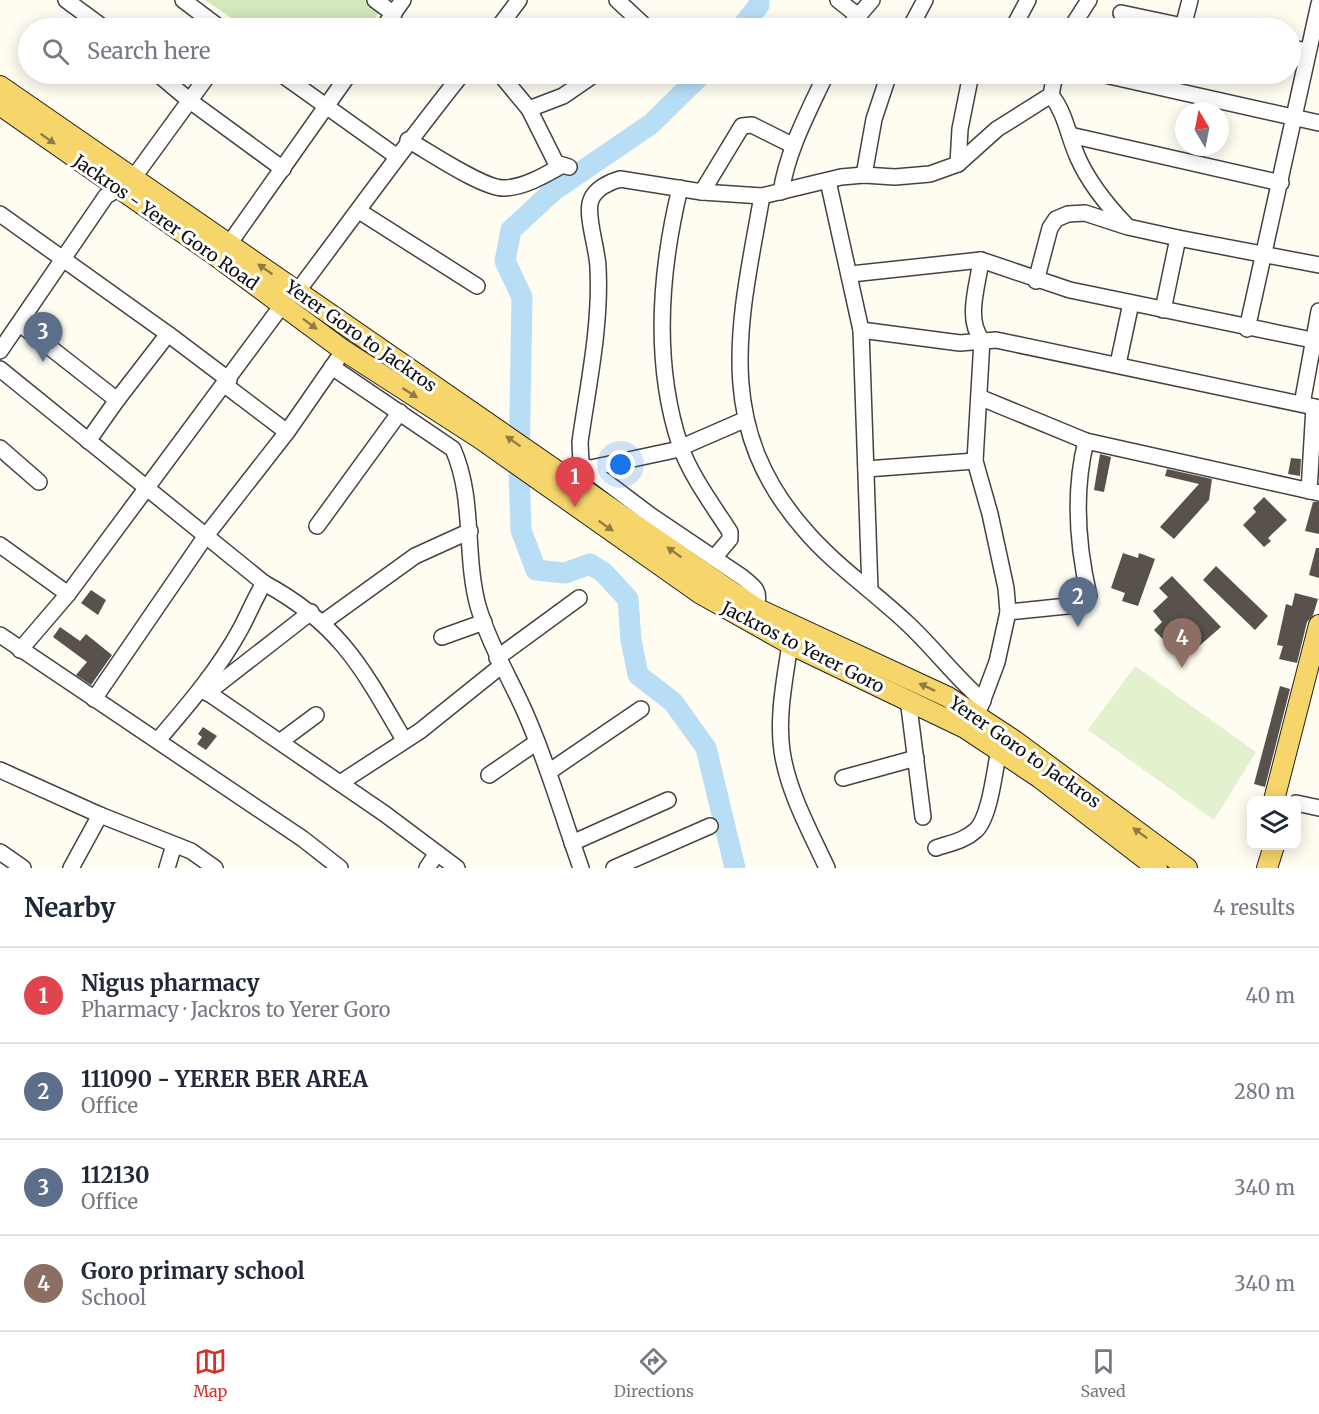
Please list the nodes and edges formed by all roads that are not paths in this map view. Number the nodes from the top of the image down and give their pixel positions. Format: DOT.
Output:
graph roads {
  1 [pos="66,0"];
  2 [pos="183,0"];
  3 [pos="375,0"];
  4 [pos="404,0"];
  5 [pos="519,0"];
  6 [pos="617,0"];
  7 [pos="838,0"];
  8 [pos="872,0"];
  9 [pos="925,0"];
  10 [pos="1028,0"];
  11 [pos="1089,0"];
  12 [pos="1190,0"];
  13 [pos="1319,4"];
  14 [pos="1121,13"];
  15 [pos="394,14"];
  16 [pos="857,15"];
  17 [pos="90,18"];
  18 [pos="207,18"];
  19 [pos="391,18"];
  20 [pos="506,18"];
  21 [pos="636,18"];
  22 [pos="855,18"];
  23 [pos="915,18"];
  24 [pos="1018,18"];
  25 [pos="1077,18"];
  26 [pos="1143,18"];
  27 [pos="1189,18"];
  28 [pos="1301,50"];
  29 [pos="1308,51"];
  30 [pos="1301,81"];
  31 [pos="169,84"];
  32 [pos="202,84"];
  33 [pos="295,84"];
  34 [pos="341,84"];
  35 [pos="454,84"];
  36 [pos="508,84"];
  37 [pos="580,84"];
  38 [pos="821,84"];
  39 [pos="886,84"];
  40 [pos="969,84"];
  41 [pos="1053,84"];
  42 [pos="1146,84"];
  43 [pos="1300,84"];
  44 [pos="0,86"];
  45 [pos="1051,95"];
  46 [pos="189,102"];
  47 [pos="0,105"];
  48 [pos="325,105"];
  49 [pos="529,109"];
  50 [pos="1293,116"];
  51 [pos="1319,123"];
  52 [pos="1070,135"];
  53 [pos="408,140"];
  54 [pos="792,145"];
  55 [pos="396,156"];
  56 [pos="958,164"];
  57 [pos="283,169"];
  58 [pos="864,175"];
  59 [pos="134,177"];
  60 [pos="828,181"];
  61 [pos="1281,183"];
  62 [pos="680,188"];
  63 [pos="118,189"];
  64 [pos="702,192"];
  65 [pos="781,192"];
  66 [pos="762,196"];
  67 [pos="359,211"];
  68 [pos="1,217"];
  69 [pos="1128,227"];
  70 [pos="1178,238"];
  71 [pos="229,244"];
  72 [pos="1264,253"];
  73 [pos="65,260"];
  74 [pos="981,260"];
  75 [pos="1319,265"];
  76 [pos="851,274"];
  77 [pos="1036,280"];
  78 [pos="477,286"];
  79 [pos="290,298"];
  80 [pos="1131,303"];
  81 [pos="1162,310"];
  82 [pos="1319,311"];
  83 [pos="20,324"];
  84 [pos="1247,329"];
  85 [pos="861,330"];
  86 [pos="168,333"];
  87 [pos="982,340"];
  88 [pos="1312,340"];
  89 [pos="343,350"];
  90 [pos="0,351"];
  91 [pos="361,361"];
  92 [pos="1118,364"];
  93 [pos="332,368"];
  94 [pos="0,369"];
  95 [pos="227,383"];
  96 [pos="979,397"];
  97 [pos="117,400"];
  98 [pos="1312,406"];
  99 [pos="400,412"];
  100 [pos="744,420"];
  101 [pos="288,432"];
  102 [pos="88,441"];
  103 [pos="1086,441"];
  104 [pos="680,447"];
  105 [pos="0,448"];
  106 [pos="975,461"];
  107 [pos="586,469"];
  108 [pos="866,469"];
  109 [pos="39,482"];
  110 [pos="146,490"];
  111 [pos="1314,492"];
  112 [pos="317,526"];
  113 [pos="470,531"];
  114 [pos="205,537"];
  115 [pos="0,545"];
  116 [pos="714,558"];
  117 [pos="264,583"];
  118 [pos="870,590"];
  119 [pos="68,594"];
  120 [pos="579,598"];
  121 [pos="756,608"];
  122 [pos="311,612"];
  123 [pos="1008,612"];
  124 [pos="484,622"];
  125 [pos="322,623"];
  126 [pos="1319,625"];
  127 [pos="0,635"];
  128 [pos="442,637"];
  129 [pos="783,641"];
  130 [pos="20,650"];
  131 [pos="499,662"];
  132 [pos="1319,672"];
  133 [pos="204,690"];
  134 [pos="94,699"];
  135 [pos="908,699"];
  136 [pos="980,708"];
  137 [pos="641,709"];
  138 [pos="316,715"];
  139 [pos="158,740"];
  140 [pos="404,740"];
  141 [pos="281,741"];
  142 [pos="537,742"];
  143 [pos="999,749"];
  144 [pos="916,758"];
  145 [pos="0,770"];
  146 [pos="550,771"];
  147 [pos="489,775"];
  148 [pos="843,778"];
  149 [pos="340,783"];
  150 [pos="1275,796"];
  151 [pos="1287,796"];
  152 [pos="668,800"];
  153 [pos="1301,804"];
  154 [pos="1319,808"];
  155 [pos="100,815"];
  156 [pos="923,817"];
  157 [pos="710,826"];
  158 [pos="572,843"];
  159 [pos="174,844"];
  160 [pos="936,848"];
  161 [pos="1262,850"];
  162 [pos="1273,850"];
  163 [pos="0,852"];
  164 [pos="437,853"];
  165 [pos="24,868"];
  166 [pos="71,868"];
  167 [pos="167,868"];
  168 [pos="215,868"];
  169 [pos="340,868"];
  170 [pos="427,868"];
  171 [pos="457,868"];
  172 [pos="581,868"];
  173 [pos="614,868"];
  174 [pos="827,868"];
  175 [pos="1157,868"];
  176 [pos="1187,868"];
  177 [pos="1257,868"];
  178 [pos="1267,868"];
  1 -- 17 [label="street"];
  2 -- 18 [label="street"];
  3 -- 15 [label="street"];
  4 -- 15 [label="street"];
  5 -- 20 [label="street"];
  6 -- 21 [label="street"];
  7 -- 16 [label="street"];
  8 -- 16 [label="street"];
  9 -- 23 [label="street"];
  10 -- 24 [label="street"];
  11 -- 25 [label="street"];
  12 -- 27 [label="street"];
  13 -- 29 [label="street"];
  14 -- 26 [label="street"];
  15 -- 19 [label="street"];
  16 -- 22 [label="street"];
  28 -- 29 [label="street"];
  29 -- 30 [label="street"];
  31 -- 46 [label="street"];
  32 -- 46 [label="street"];
  33 -- 48 [label="street"];
  34 -- 48 [label="street"];
  35 -- 53 [label="street"];
  36 -- 49 [label="street"];
  37 -- 49 [label="street"];
  38 -- 54 [label="street"];
  39 -- 58 [label="street"];
  40 -- 56 [label="street"];
  41 -- 45 [label="street"];
  42 -- 50 [label="street"];
  43 -- 50 [label="street"];
  44 -- 59 [label="main road, Yerer Goro to Jackros"];
  45 -- 52 [label="street"];
  45 -- 56 [label="street"];
  46 -- 57 [label="street"];
  46 -- 59 [label="street"];
  47 -- 63 [label="main road, Jackros - Yerer Goro Road, one-way"];
  48 -- 55 [label="street"];
  48 -- 57 [label="street"];
  49 -- 53 [label="street"];
  50 -- 51 [label="street"];
  50 -- 61 [label="street"];
  52 -- 61 [label="street"];
  52 -- 69 [label="street"];
  53 -- 55 [label="street"];
  54 -- 64 [label="street"];
  54 -- 65 [label="street"];
  55 -- 67 [label="street"];
  56 -- 58 [label="street"];
  57 -- 71 [label="street"];
  58 -- 60 [label="street"];
  59 -- 71 [label="main road, Yerer Goro to Jackros"];
  60 -- 65 [label="street"];
  60 -- 76 [label="street"];
  61 -- 72 [label="street"];
  62 -- 64 [label="street"];
  62 -- 104 [label="street"];
  62 -- 107 [label="street"];
  63 -- 73 [label="street"];
  63 -- 79 [label="main road, Jackros - Yerer Goro Road"];
  64 -- 66 [label="street"];
  65 -- 66 [label="street"];
  66 -- 100 [label="street"];
  67 -- 78 [label="street"];
  67 -- 79 [label="street"];
  68 -- 73 [label="street"];
  69 -- 70 [label="street"];
  69 -- 77 [label="street"];
  70 -- 72 [label="street"];
  70 -- 81 [label="street"];
  79 -- 71 [label="main road, Yerer Goro to Jackros, one-way"];
  72 -- 75 [label="street"];
  72 -- 84 [label="street"];
  73 -- 83 [label="street"];
  73 -- 86 [label="street"];
  74 -- 76 [label="street"];
  74 -- 77 [label="street"];
  74 -- 87 [label="street"];
  76 -- 85 [label="street"];
  77 -- 80 [label="street"];
  79 -- 89 [label="main road, Jackros - Yerer Goro Road, one-way"];
  79 -- 95 [label="street"];
  121 -- 79 [label="main road, Yerer Goro to Jackros, one-way"];
  80 -- 81 [label="street"];
  80 -- 92 [label="street"];
  81 -- 84 [label="street"];
  82 -- 88 [label="street"];
  83 -- 90 [label="street"];
  83 -- 97 [label="street"];
  84 -- 88 [label="street"];
  85 -- 87 [label="street"];
  85 -- 108 [label="street"];
  86 -- 95 [label="street"];
  86 -- 97 [label="street"];
  87 -- 92 [label="street"];
  87 -- 96 [label="street"];
  88 -- 98 [label="street"];
  89 -- 91 [label="main road, Jackros - Yerer Goro Road"];
  89 -- 93 [label="street"];
  91 -- 129 [label="main road, Jackros to Yerer Goro, one-way"];
  92 -- 98 [label="street"];
  93 -- 99 [label="street"];
  93 -- 101 [label="street"];
  94 -- 102 [label="street"];
  95 -- 101 [label="street"];
  95 -- 110 [label="street"];
  96 -- 103 [label="street"];
  96 -- 106 [label="street"];
  97 -- 102 [label="street"];
  98 -- 111 [label="street"];
  99 -- 112 [label="street"];
  99 -- 113 [label="street"];
  100 -- 104 [label="street"];
  100 -- 118 [label="street"];
  101 -- 114 [label="street"];
  102 -- 110 [label="street"];
  103 -- 111 [label="street"];
  103 -- 123 [label="street"];
  104 -- 107 [label="street"];
  104 -- 116 [label="street"];
  105 -- 109 [label="street"];
  106 -- 108 [label="street"];
  106 -- 123 [label="street"];
  107 -- 116 [label="street"];
  108 -- 118 [label="street"];
  110 -- 114 [label="street"];
  110 -- 119 [label="street"];
  113 -- 124 [label="street"];
  113 -- 125 [label="street"];
  114 -- 117 [label="street"];
  114 -- 134 [label="street"];
  115 -- 119 [label="street"];
  116 -- 121 [label="street"];
  117 -- 122 [label="street"];
  117 -- 133 [label="street"];
  118 -- 136 [label="street"];
  119 -- 130 [label="street"];
  120 -- 131 [label="street"];
  136 -- 121 [label="main road, Yerer Goro to Jackros, one-way"];
  122 -- 125 [label="street"];
  122 -- 133 [label="street"];
  123 -- 136 [label="street"];
  124 -- 128 [label="street"];
  124 -- 131 [label="street"];
  125 -- 140 [label="street"];
  126 -- 150 [label="main road"];
  127 -- 130 [label="street"];
  129 -- 135 [label="main road, Jackros to Yerer Goro"];
  129 -- 174 [label="street"];
  130 -- 134 [label="street"];
  131 -- 140 [label="street"];
  131 -- 142 [label="street"];
  132 -- 151 [label="main road"];
  133 -- 139 [label="street"];
  133 -- 141 [label="street"];
  134 -- 139 [label="street"];
  135 -- 143 [label="main road, Jackros to Yerer Goro"];
  135 -- 144 [label="street"];
  176 -- 136 [label="main road, Yerer Goro to Jackros, one-way"];
  137 -- 146 [label="street"];
  138 -- 141 [label="street"];
  139 -- 169 [label="street"];
  140 -- 149 [label="street"];
  141 -- 149 [label="street"];
  142 -- 146 [label="street"];
  142 -- 147 [label="street"];
  143 -- 160 [label="street"];
  143 -- 175 [label="main road, Jackros to Yerer Goro"];
  144 -- 148 [label="street"];
  144 -- 156 [label="street"];
  145 -- 155 [label="street"];
  146 -- 158 [label="street"];
  149 -- 164 [label="street"];
  152 -- 158 [label="street"];
  153 -- 154 [label="street"];
  155 -- 159 [label="street"];
  155 -- 166 [label="street"];
  157 -- 173 [label="street"];
  158 -- 172 [label="street"];
  159 -- 167 [label="street"];
  159 -- 168 [label="street"];
  161 -- 177 [label="main road"];
  162 -- 178 [label="main road"];
  163 -- 165 [label="street"];
  164 -- 170 [label="street"];
  164 -- 171 [label="street"];
}
